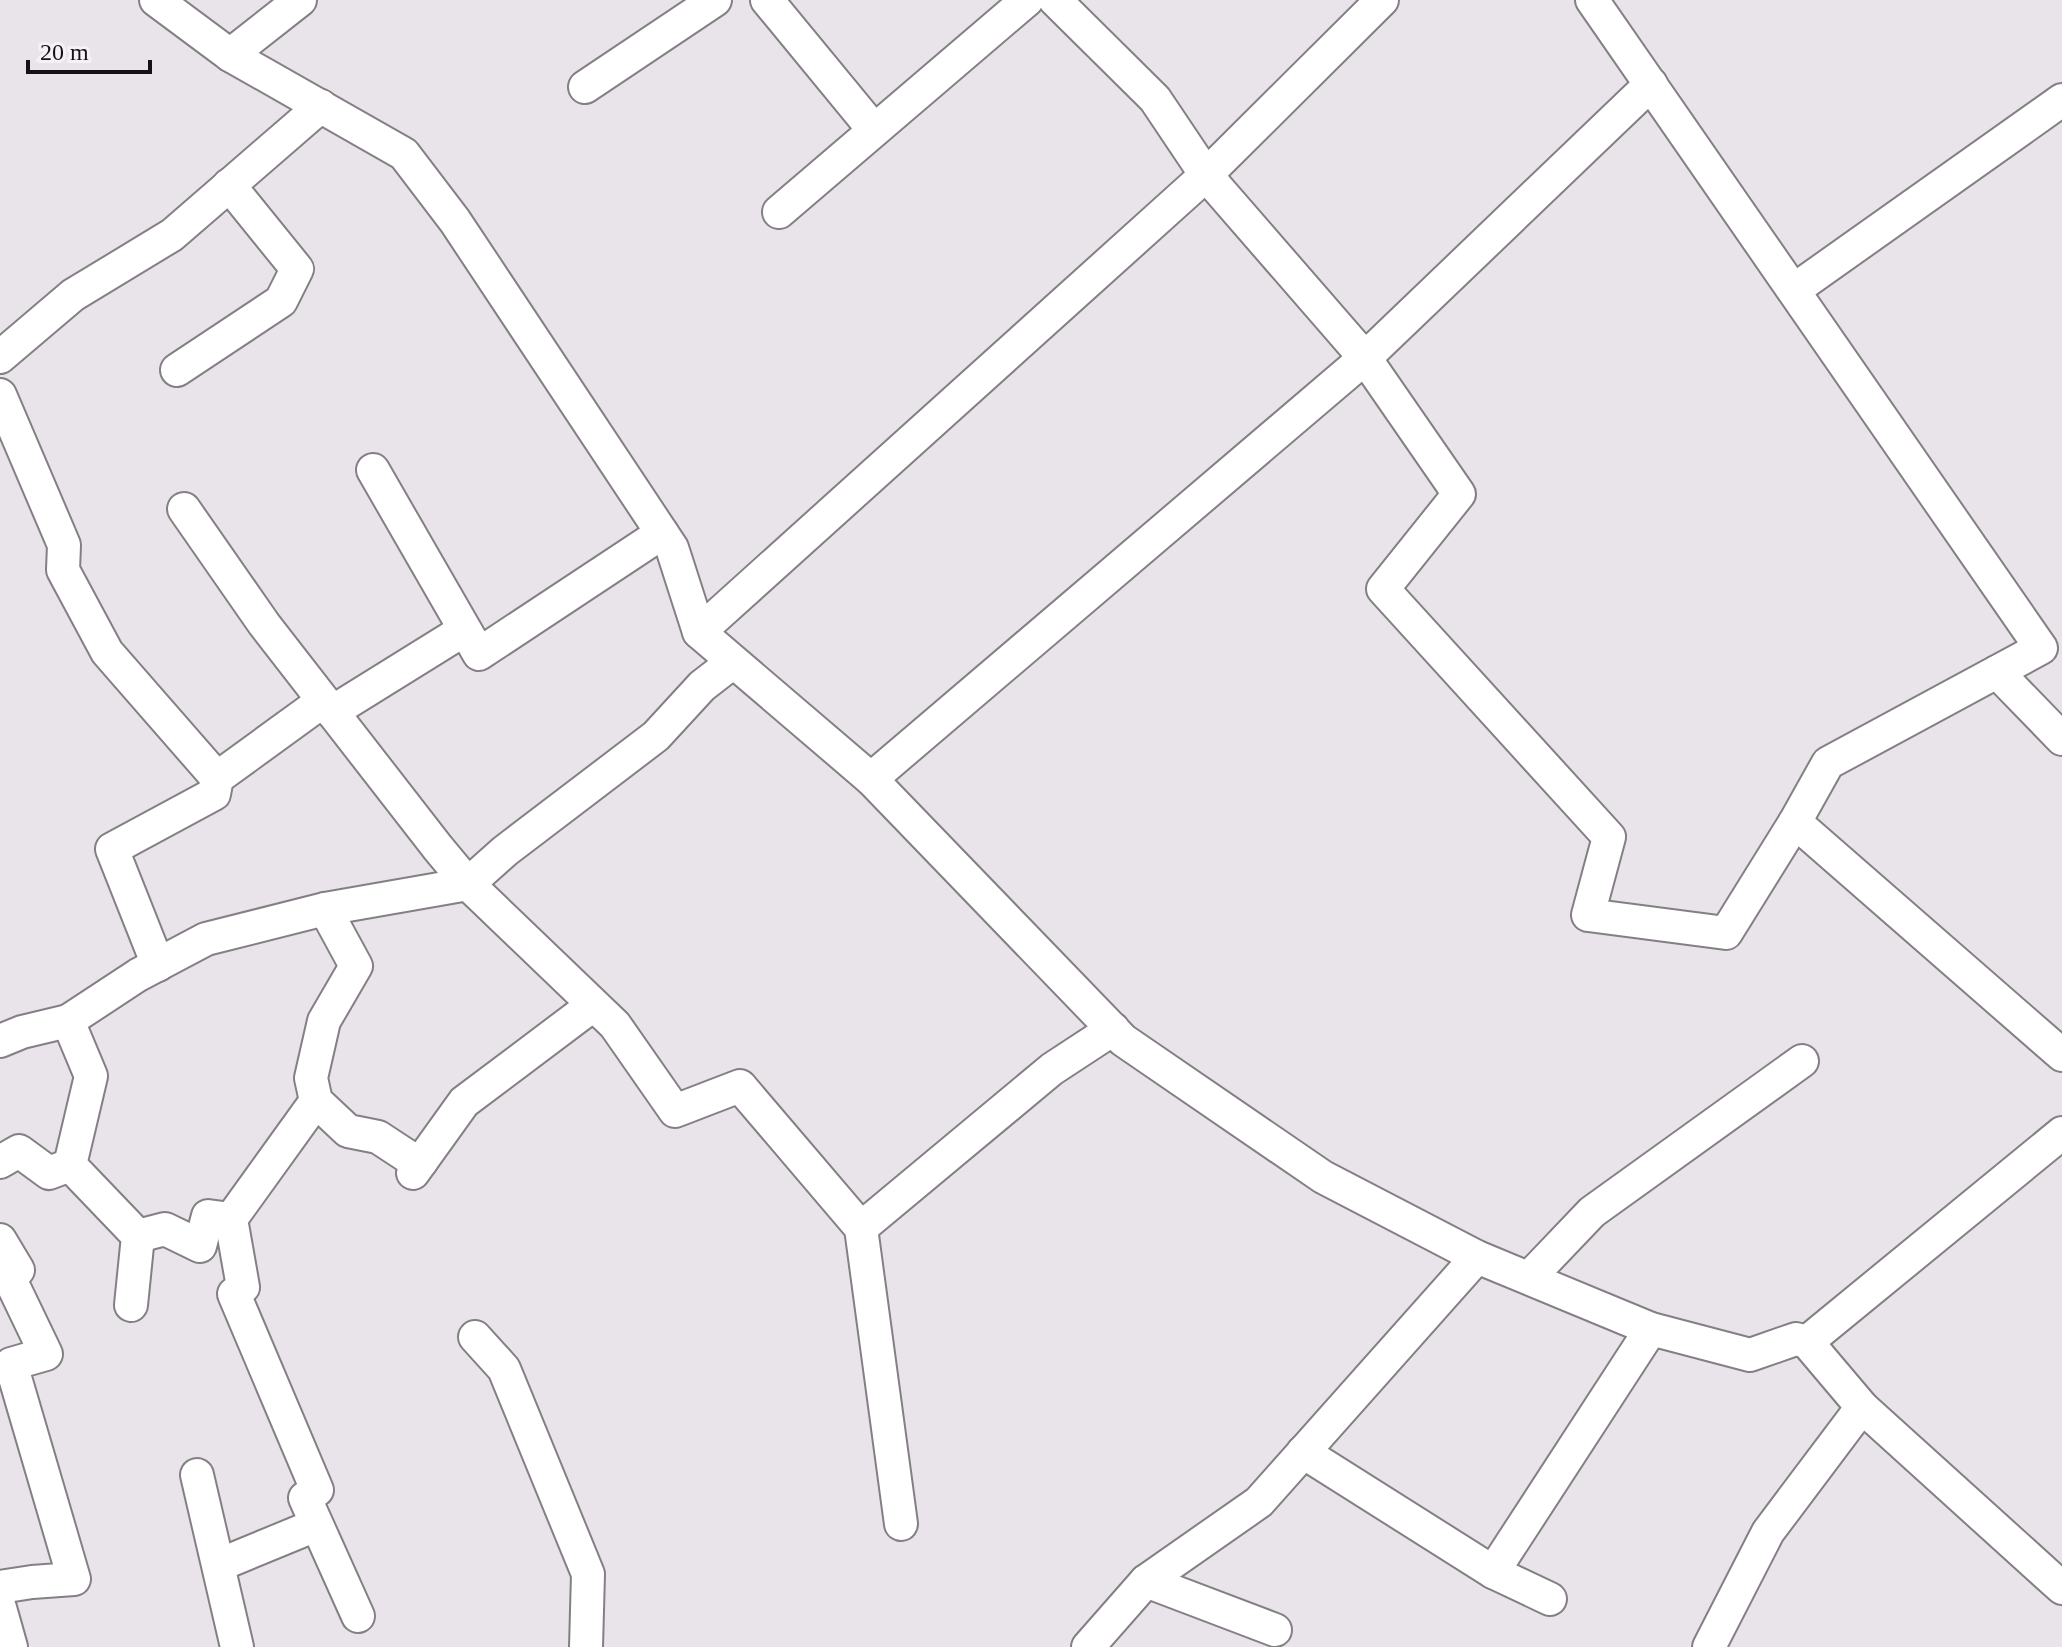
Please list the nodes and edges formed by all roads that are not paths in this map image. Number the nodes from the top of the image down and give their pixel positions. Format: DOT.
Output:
graph roads {
  1 [pos="156,0"];
  2 [pos="300,0"];
  3 [pos="715,0"];
  4 [pos="767,0"];
  5 [pos="1027,0"];
  6 [pos="1055,0"];
  7 [pos="1382,0"];
  8 [pos="1592,0"];
  9 [pos="230,55"];
  10 [pos="1651,84"];
  11 [pos="585,87"];
  12 [pos="2062,100"];
  13 [pos="321,106"];
  14 [pos="874,130"];
  15 [pos="1206,175"];
  16 [pos="229,185"];
  17 [pos="779,212"];
  18 [pos="1794,290"];
  19 [pos="0,357"];
  20 [pos="1365,358"];
  21 [pos="177,370"];
  22 [pos="0,395"];
  23 [pos="373,470"];
  24 [pos="184,509"];
  25 [pos="662,533"];
  26 [pos="464,630"];
  27 [pos="699,632"];
  28 [pos="2051,641"];
  29 [pos="733,662"];
  30 [pos="1997,672"];
  31 [pos="328,706"];
  32 [pos="2062,739"];
  33 [pos="217,778"];
  34 [pos="871,779"];
  35 [pos="1795,822"];
  36 [pos="468,884"];
  37 [pos="325,909"];
  38 [pos="158,965"];
  39 [pos="593,1005"];
  40 [pos="68,1021"];
  41 [pos="1113,1029"];
  42 [pos="0,1041"];
  43 [pos="2062,1055"];
  44 [pos="1802,1061"];
  45 [pos="316,1101"];
  46 [pos="2062,1133"];
  47 [pos="0,1162"];
  48 [pos="70,1165"];
  49 [pos="231,1219"];
  50 [pos="861,1228"];
  51 [pos="138,1236"];
  52 [pos="0,1240"];
  53 [pos="1477,1257"];
  54 [pos="1529,1278"];
  55 [pos="131,1305"];
  56 [pos="1651,1329"];
  57 [pos="475,1337"];
  58 [pos="1807,1342"];
  59 [pos="1862,1407"];
  60 [pos="1303,1452"];
  61 [pos="197,1475"];
  62 [pos="901,1524"];
  63 [pos="316,1525"];
  64 [pos="219,1565"];
  65 [pos="1493,1572"];
  66 [pos="1146,1581"];
  67 [pos="0,1587"];
  68 [pos="2062,1588"];
  69 [pos="1550,1599"];
  70 [pos="0,1608"];
  71 [pos="358,1616"];
  72 [pos="1275,1630"];
  73 [pos="11,1647"];
  74 [pos="237,1647"];
  75 [pos="586,1647"];
  76 [pos="1088,1647"];
  77 [pos="1709,1647"];
  1 -- 9 [label="street"];
  2 -- 9 [label="street"];
  3 -- 11 [label="street"];
  4 -- 14 [label="street"];
  5 -- 14 [label="street"];
  6 -- 15 [label="street"];
  7 -- 15 [label="street"];
  8 -- 10 [label="street"];
  9 -- 13 [label="street"];
  10 -- 18 [label="street"];
  10 -- 20 [label="street"];
  12 -- 18 [label="street"];
  13 -- 16 [label="street"];
  13 -- 25 [label="street"];
  14 -- 17 [label="street"];
  15 -- 20 [label="street"];
  15 -- 27 [label="street"];
  16 -- 19 [label="street"];
  16 -- 21 [label="street"];
  18 -- 28 [label="street"];
  20 -- 34 [label="street"];
  20 -- 35 [label="street"];
  22 -- 33 [label="street"];
  23 -- 26 [label="street"];
  24 -- 31 [label="street"];
  25 -- 26 [label="street"];
  25 -- 27 [label="street"];
  26 -- 31 [label="street"];
  27 -- 29 [label="street"];
  28 -- 30 [label="street"];
  29 -- 34 [label="street"];
  29 -- 36 [label="street"];
  30 -- 32 [label="street"];
  30 -- 35 [label="street"];
  31 -- 33 [label="street"];
  31 -- 36 [label="street"];
  33 -- 38 [label="street"];
  34 -- 41 [label="street"];
  35 -- 43 [label="street"];
  36 -- 37 [label="street"];
  36 -- 39 [label="street"];
  37 -- 38 [label="street"];
  37 -- 45 [label="street"];
  38 -- 40 [label="street"];
  39 -- 45 [label="street"];
  39 -- 50 [label="street"];
  40 -- 42 [label="street"];
  40 -- 48 [label="street"];
  41 -- 50 [label="street"];
  41 -- 53 [label="street"];
  44 -- 54 [label="street"];
  45 -- 49 [label="street"];
  46 -- 58 [label="street"];
  47 -- 48 [label="street"];
  48 -- 51 [label="street"];
  49 -- 51 [label="street"];
  49 -- 63 [label="street"];
  50 -- 62 [label="street"];
  51 -- 55 [label="street"];
  52 -- 67 [label="street"];
  53 -- 54 [label="street"];
  53 -- 60 [label="street"];
  54 -- 56 [label="street"];
  56 -- 58 [label="street"];
  56 -- 65 [label="street"];
  57 -- 75 [label="street"];
  58 -- 59 [label="street"];
  59 -- 68 [label="street"];
  59 -- 77 [label="street"];
  60 -- 65 [label="street"];
  60 -- 66 [label="street"];
  61 -- 64 [label="street"];
  63 -- 64 [label="street"];
  63 -- 71 [label="street"];
  64 -- 74 [label="street"];
  65 -- 69 [label="street"];
  66 -- 72 [label="street"];
  66 -- 76 [label="street"];
  70 -- 73 [label="street"];
}
